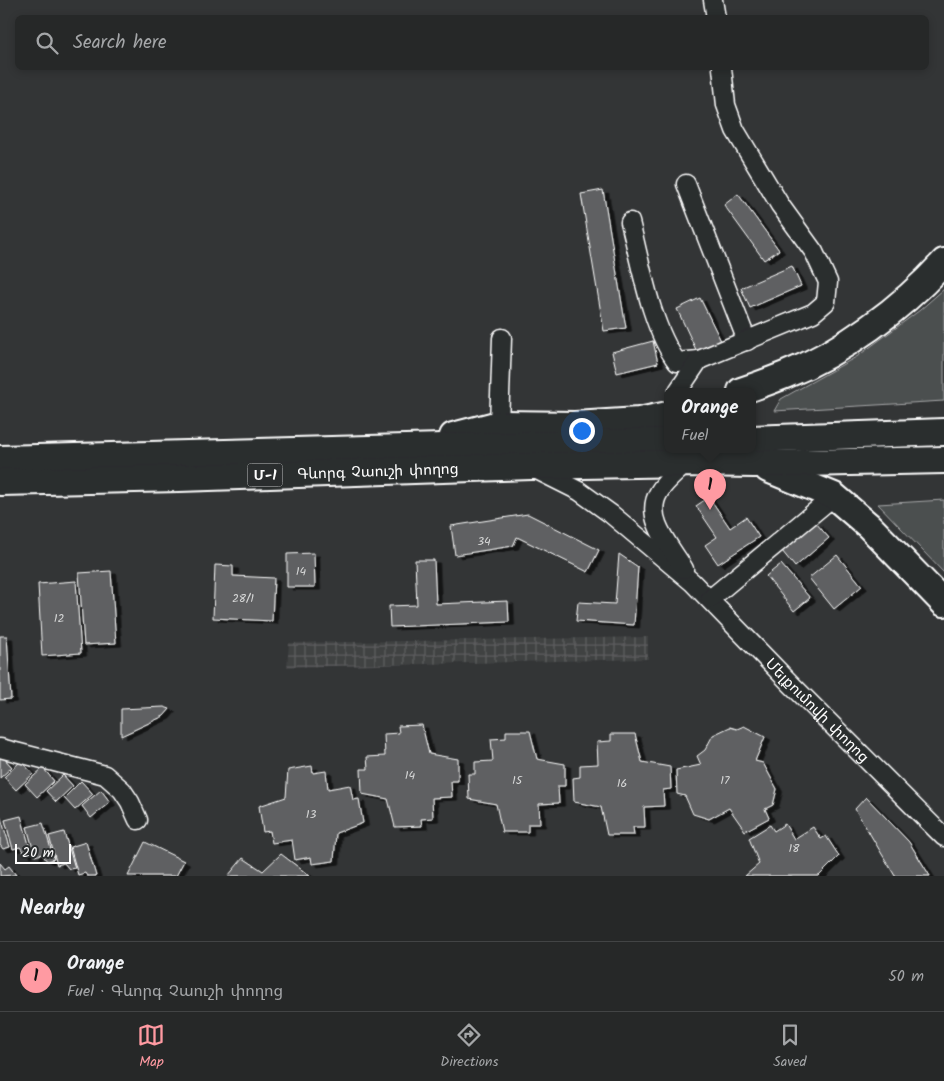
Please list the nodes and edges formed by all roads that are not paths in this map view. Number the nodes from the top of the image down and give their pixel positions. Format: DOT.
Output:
graph roads {
  1 [pos="714,0"];
  2 [pos="716,15"];
  3 [pos="722,70"];
  4 [pos="686,184"];
  5 [pos="630,222"];
  6 [pos="944,262"];
  7 [pos="502,338"];
  8 [pos="747,341"];
  9 [pos="699,360"];
  10 [pos="680,388"];
  11 [pos="749,388"];
  12 [pos="664,415"];
  13 [pos="499,424"];
  14 [pos="944,432"];
  15 [pos="664,441"];
  16 [pos="406,448"];
  17 [pos="756,452"];
  18 [pos="756,452"];
  19 [pos="748,453"];
  20 [pos="756,453"];
  21 [pos="0,459"];
  22 [pos="944,460"];
  23 [pos="686,463"];
  24 [pos="531,466"];
  25 [pos="0,482"];
  26 [pos="834,496"];
  27 [pos="692,582"];
  28 [pos="710,599"];
  29 [pos="944,603"];
  30 [pos="0,748"];
  31 [pos="138,820"];
  32 [pos="944,837"];
  1 -- 2 [label="street"];
  3 -- 8 [label="street"];
  4 -- 8 [label="street"];
  5 -- 9 [label="street"];
  6 -- 11 [label="highway"];
  7 -- 13 [label="street"];
  8 -- 9 [label="street"];
  9 -- 10 [label="street"];
  12 -- 13 [label="highway"];
  13 -- 16 [label="highway"];
  14 -- 17 [label="highway"];
  15 -- 16 [label="highway"];
  16 -- 21 [label="highway, Գևորգ Չաուշի փողոց / Մ-1"];
  18 -- 22 [label="highway"];
  19 -- 23 [label="highway, Գևորգ Չաուշի փողոց / Մ-1"];
  20 -- 26 [label="highway"];
  23 -- 24 [label="highway, Գևորգ Չաուշի փողոց / Մ-1"];
  23 -- 27 [label="street, Մելքումովի փողոց"];
  24 -- 25 [label="highway, Գևորգ Չաուշի փողոց / Մ-1"];
  24 -- 27 [label="street, Մելքումովի փողոց"];
  26 -- 28 [label="street"];
  26 -- 29 [label="highway"];
  27 -- 28 [label="street, Մելքումովի փողոց"];
  28 -- 32 [label="street, Մելքումովի փողոց"];
  30 -- 31 [label="street"];
}
